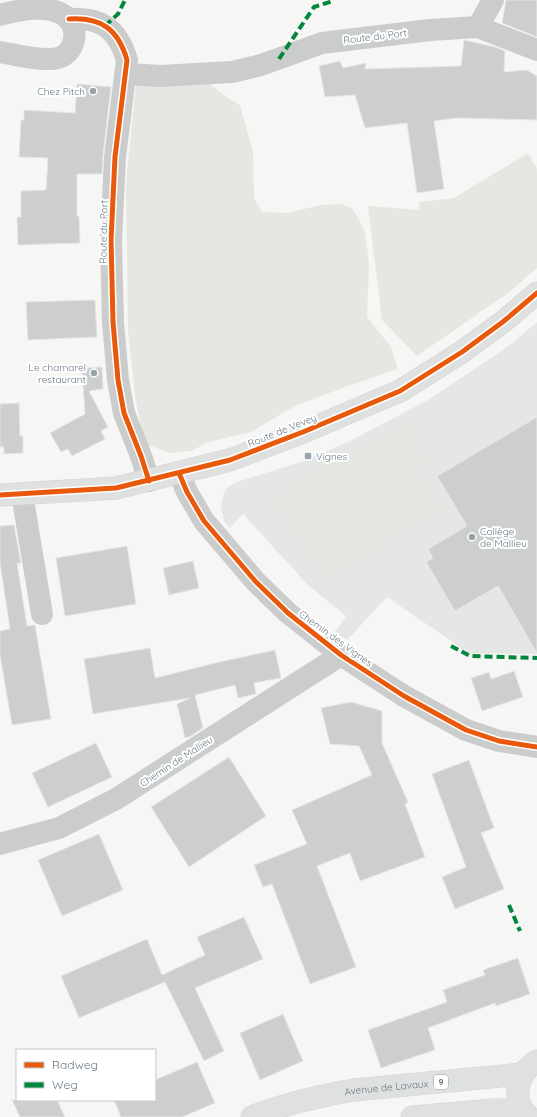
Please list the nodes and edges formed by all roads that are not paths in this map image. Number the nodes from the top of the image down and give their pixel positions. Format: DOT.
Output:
graph roads {
  1 [pos="493,0"];
  2 [pos="0,15"];
  3 [pos="68,19"];
  4 [pos="478,27"];
  5 [pos="537,50"];
  6 [pos="0,52"];
  7 [pos="126,74"];
  8 [pos="537,293"];
  9 [pos="179,473"];
  10 [pos="149,480"];
  11 [pos="22,494"];
  12 [pos="0,495"];
  13 [pos="42,614"];
  14 [pos="341,654"];
  15 [pos="537,747"];
  16 [pos="0,844"];
  17 [pos="530,1067"];
  18 [pos="528,1116"];
  19 [pos="252,1117"];
  20 [pos="412,1117"];
  1 -- 4 [label="street"];
  2 -- 3 [label="street"];
  3 -- 6 [label="street"];
  3 -- 7 [label="street, Route du Port"];
  4 -- 5 [label="street"];
  4 -- 7 [label="street, Route du Port"];
  7 -- 10 [label="street, Route du Port"];
  8 -- 9 [label="main road, Route de Vevey"];
  9 -- 10 [label="main road, Route de Vevey"];
  9 -- 14 [label="street, Chemin des Vignes"];
  10 -- 11 [label="main road, Route de Vevey"];
  11 -- 12 [label="main road, Route de Vevey"];
  11 -- 13 [label="street"];
  14 -- 15 [label="street, Chemin des Vignes"];
  14 -- 16 [label="street, Chemin de Mallieu"];
  17 -- 18 [label="main road"];
  17 -- 19 [label="main road, Avenue de Lavaux / 9"];
  18 -- 20 [label="main road"];
}
